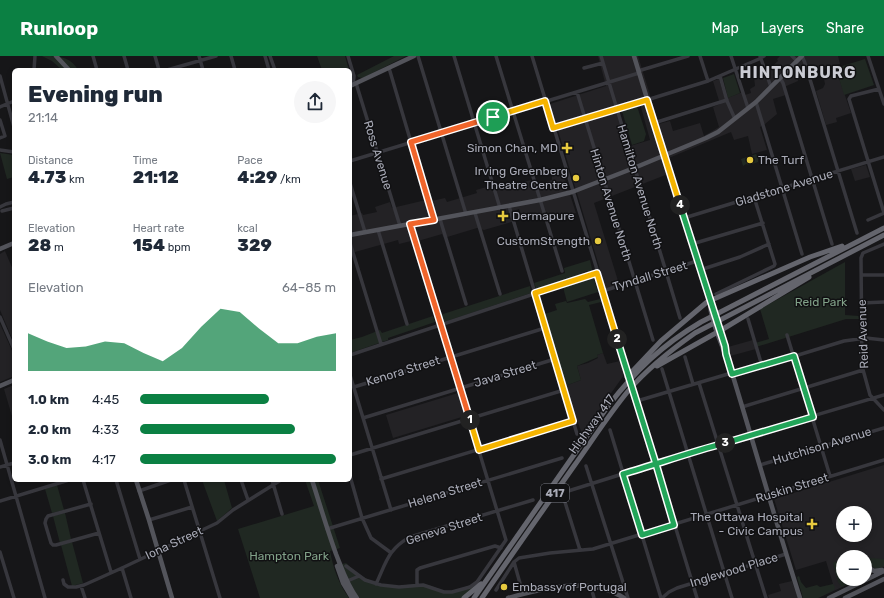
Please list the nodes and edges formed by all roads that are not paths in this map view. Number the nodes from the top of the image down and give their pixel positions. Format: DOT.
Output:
graph roads {
  1 [pos="35,56"];
  2 [pos="56,56"];
  3 [pos="93,56"];
  4 [pos="124,56"];
  5 [pos="155,56"];
  6 [pos="216,56"];
  7 [pos="231,56"];
  8 [pos="266,56"];
  9 [pos="270,56"];
  10 [pos="348,56"];
  11 [pos="414,56"];
  12 [pos="418,56"];
  13 [pos="454,56"];
  14 [pos="496,56"];
  15 [pos="532,56"];
  16 [pos="601,56"];
  17 [pos="634,56"];
  18 [pos="667,56"];
  19 [pos="688,56"];
  20 [pos="700,56"];
  21 [pos="731,56"];
  22 [pos="792,56"];
  23 [pos="802,56"];
  24 [pos="868,56"];
  25 [pos="761,57"];
  26 [pos="200,58"];
  27 [pos="669,61"];
  28 [pos="797,61"];
  29 [pos="603,63"];
  30 [pos="34,68"];
  31 [pos="67,68"];
  32 [pos="96,68"];
  33 [pos="127,68"];
  34 [pos="158,68"];
  35 [pos="172,68"];
  36 [pos="202,68"];
  37 [pos="234,68"];
  38 [pos="269,68"];
  39 [pos="274,68"];
  40 [pos="388,68"];
  41 [pos="584,68"];
  42 [pos="735,70"];
  43 [pos="639,72"];
  44 [pos="0,76"];
  45 [pos="354,76"];
  46 [pos="720,76"];
  47 [pos="780,78"];
  48 [pos="361,81"];
  49 [pos="708,81"];
  50 [pos="608,82"];
  51 [pos="353,85"];
  52 [pos="771,87"];
  53 [pos="879,89"];
  54 [pos="577,92"];
  55 [pos="647,100"];
  56 [pos="727,100"];
  57 [pos="545,101"];
  58 [pos="12,102"];
  59 [pos="756,102"];
  60 [pos="8,104"];
  61 [pos="884,104"];
  62 [pos="0,107"];
  63 [pos="748,108"];
  64 [pos="616,110"];
  65 [pos="512,111"];
  66 [pos="12,119"];
  67 [pos="585,119"];
  68 [pos="735,119"];
  69 [pos="0,120"];
  70 [pos="474,123"];
  71 [pos="654,123"];
  72 [pos="553,128"];
  73 [pos="442,133"];
  74 [pos="0,138"];
  75 [pos="411,142"];
  76 [pos="0,150"];
  77 [pos="12,152"];
  78 [pos="377,153"];
  79 [pos="664,156"];
  80 [pos="884,157"];
  81 [pos="352,160"];
  82 [pos="868,162"];
  83 [pos="634,168"];
  84 [pos="838,172"];
  85 [pos="812,179"];
  86 [pos="604,180"];
  87 [pos="782,189"];
  88 [pos="352,190"];
  89 [pos="572,192"];
  90 [pos="754,196"];
  91 [pos="540,200"];
  92 [pos="12,202"];
  93 [pos="508,206"];
  94 [pos="12,208"];
  95 [pos="500,208"];
  96 [pos="1,210"];
  97 [pos="475,212"];
  98 [pos="884,213"];
  99 [pos="466,214"];
  100 [pos="684,218"];
  101 [pos="440,219"];
  102 [pos="434,220"];
  103 [pos="868,220"];
  104 [pos="762,223"];
  105 [pos="410,224"];
  106 [pos="400,226"];
  107 [pos="884,228"];
  108 [pos="378,230"];
  109 [pos="365,232"];
  110 [pos="857,234"];
  111 [pos="352,235"];
  112 [pos="884,235"];
  113 [pos="852,243"];
  114 [pos="12,244"];
  115 [pos="769,244"];
  116 [pos="832,244"];
  117 [pos="884,244"];
  118 [pos="693,246"];
  119 [pos="0,249"];
  120 [pos="352,250"];
  121 [pos="802,254"];
  122 [pos="697,260"];
  123 [pos="822,267"];
  124 [pos="700,270"];
  125 [pos="562,271"];
  126 [pos="666,272"];
  127 [pos="597,273"];
  128 [pos="862,275"];
  129 [pos="884,275"];
  130 [pos="635,281"];
  131 [pos="603,291"];
  132 [pos="535,293"];
  133 [pos="500,294"];
  134 [pos="716,294"];
  135 [pos="710,301"];
  136 [pos="884,302"];
  137 [pos="466,304"];
  138 [pos="862,304"];
  139 [pos="0,317"];
  140 [pos="680,318"];
  141 [pos="748,319"];
  142 [pos="407,324"];
  143 [pos="441,324"];
  144 [pos="546,328"];
  145 [pos="719,332"];
  146 [pos="787,335"];
  147 [pos="862,338"];
  148 [pos="653,340"];
  149 [pos="884,340"];
  150 [pos="12,344"];
  151 [pos="381,344"];
  152 [pos="352,354"];
  153 [pos="794,356"];
  154 [pos="451,357"];
  155 [pos="685,357"];
  156 [pos="555,359"];
  157 [pos="762,366"];
  158 [pos="662,369"];
  159 [pos="863,370"];
  160 [pos="646,372"];
  161 [pos="632,374"];
  162 [pos="732,374"];
  163 [pos="12,381"];
  164 [pos="352,381"];
  165 [pos="699,383"];
  166 [pos="693,384"];
  167 [pos="0,386"];
  168 [pos="354,387"];
  169 [pos="460,388"];
  170 [pos="804,388"];
  171 [pos="564,390"];
  172 [pos="669,392"];
  173 [pos="884,395"];
  174 [pos="873,399"];
  175 [pos="637,401"];
  176 [pos="742,407"];
  177 [pos="884,410"];
  178 [pos="813,417"];
  179 [pos="363,418"];
  180 [pos="470,418"];
  181 [pos="573,421"];
  182 [pos="884,428"];
  183 [pos="610,430"];
  184 [pos="577,434"];
  185 [pos="750,435"];
  186 [pos="0,440"];
  187 [pos="718,444"];
  188 [pos="821,446"];
  189 [pos="372,448"];
  190 [pos="479,450"];
  191 [pos="352,454"];
  192 [pos="687,454"];
  193 [pos="562,458"];
  194 [pos="884,460"];
  195 [pos="12,463"];
  196 [pos="656,464"];
  197 [pos="7,465"];
  198 [pos="760,465"];
  199 [pos="586,466"];
  200 [pos="0,467"];
  201 [pos="623,474"];
  202 [pos="830,476"];
  203 [pos="381,479"];
  204 [pos="488,480"];
  205 [pos="62,482"];
  206 [pos="84,482"];
  207 [pos="117,482"];
  208 [pos="137,482"];
  209 [pos="165,482"];
  210 [pos="185,482"];
  211 [pos="243,482"];
  212 [pos="272,482"];
  213 [pos="313,482"];
  214 [pos="352,482"];
  215 [pos="592,483"];
  216 [pos="139,490"];
  217 [pos="769,495"];
  218 [pos="16,496"];
  219 [pos="248,500"];
  220 [pos="533,500"];
  221 [pos="0,501"];
  222 [pos="90,504"];
  223 [pos="737,505"];
  224 [pos="192,507"];
  225 [pos="391,510"];
  226 [pos="498,511"];
  227 [pos="282,514"];
  228 [pos="706,515"];
  229 [pos="362,518"];
  230 [pos="149,520"];
  231 [pos="674,525"];
  232 [pos="327,530"];
  233 [pos="200,531"];
  234 [pos="99,533"];
  235 [pos="642,535"];
  236 [pos="610,544"];
  237 [pos="501,548"];
  238 [pos="580,550"];
  239 [pos="157,551"];
  240 [pos="0,552"];
  241 [pos="390,552"];
  242 [pos="786,554"];
  243 [pos="140,559"];
  244 [pos="514,562"];
  245 [pos="755,564"];
  246 [pos="346,566"];
  247 [pos="122,568"];
  248 [pos="872,569"];
  249 [pos="884,570"];
  250 [pos="111,572"];
  251 [pos="724,573"];
  252 [pos="359,576"];
  253 [pos="487,577"];
  254 [pos="884,579"];
  255 [pos="62,580"];
  256 [pos="345,583"];
  257 [pos="692,583"];
  258 [pos="376,584"];
  259 [pos="417,584"];
  260 [pos="81,586"];
  261 [pos="591,587"];
  262 [pos="496,590"];
  263 [pos="523,594"];
  264 [pos="482,597"];
  265 [pos="14,598"];
  266 [pos="45,598"];
  267 [pos="85,598"];
  268 [pos="131,598"];
  269 [pos="172,598"];
  270 [pos="220,598"];
  271 [pos="352,598"];
  272 [pos="357,598"];
  273 [pos="464,598"];
  274 [pos="474,598"];
  275 [pos="508,598"];
  276 [pos="594,598"];
  277 [pos="624,598"];
  278 [pos="628,598"];
  279 [pos="662,598"];
  280 [pos="696,598"];
  281 [pos="732,598"];
  282 [pos="766,598"];
  283 [pos="800,598"];
  284 [pos="829,598"];
  285 [pos="845,598"];
  1 -- 30 [label="street"];
  2 -- 31 [label="main road"];
  3 -- 32 [label="street"];
  4 -- 33 [label="street"];
  5 -- 34 [label="street"];
  6 -- 26 [label="street"];
  7 -- 37 [label="street"];
  8 -- 38 [label="street"];
  9 -- 39 [label="street"];
  10 -- 45 [label="street"];
  11 -- 40 [label="main road"];
  12 -- 73 [label="street"];
  13 -- 70 [label="street"];
  14 -- 65 [label="street"];
  15 -- 57 [label="street"];
  16 -- 29 [label="street, Hamilton Avenue North"];
  17 -- 43 [label="main road"];
  18 -- 27 [label="street"];
  19 -- 27 [label="street"];
  20 -- 49 [label="street"];
  21 -- 42 [label="street"];
  22 -- 28 [label="street"];
  23 -- 28 [label="main road"];
  23 -- 84 [label="street"];
  24 -- 53 [label="street"];
  25 -- 42 [label="street"];
  25 -- 52 [label="street"];
  26 -- 35 [label="street"];
  26 -- 36 [label="street"];
  27 -- 43 [label="street"];
  28 -- 47 [label="main road"];
  29 -- 41 [label="street"];
  29 -- 50 [label="street, Hamilton Avenue North"];
  40 -- 48 [label="main road"];
  40 -- 75 [label="street"];
  42 -- 46 [label="street"];
  42 -- 63 [label="street"];
  43 -- 50 [label="street"];
  43 -- 55 [label="main road"];
  44 -- 60 [label="street"];
  45 -- 48 [label="street"];
  45 -- 51 [label="street"];
  46 -- 49 [label="street"];
  46 -- 56 [label="street"];
  47 -- 52 [label="main road"];
  47 -- 85 [label="street"];
  48 -- 51 [label="main road"];
  49 -- 55 [label="street"];
  50 -- 54 [label="street"];
  50 -- 64 [label="street, Hamilton Avenue North"];
  51 -- 78 [label="street, Ross Avenue"];
  52 -- 59 [label="main road"];
  53 -- 61 [label="street"];
  53 -- 82 [label="street"];
  54 -- 57 [label="street"];
  54 -- 67 [label="street, Hinton Avenue North"];
  55 -- 64 [label="street"];
  55 -- 71 [label="main road"];
  56 -- 68 [label="street"];
  56 -- 71 [label="street"];
  57 -- 65 [label="street"];
  57 -- 72 [label="street"];
  58 -- 60 [label="street"];
  59 -- 63 [label="main road"];
  59 -- 87 [label="street"];
  60 -- 62 [label="street"];
  60 -- 66 [label="street"];
  63 -- 68 [label="main road"];
  64 -- 67 [label="street"];
  64 -- 83 [label="street, Hamilton Avenue North"];
  65 -- 70 [label="street"];
  65 -- 91 [label="street"];
  67 -- 72 [label="street"];
  67 -- 86 [label="street, Hinton Avenue North"];
  68 -- 79 [label="main road"];
  69 -- 74 [label="street"];
  70 -- 73 [label="street"];
  70 -- 95 [label="street"];
  71 -- 79 [label="main road"];
  72 -- 89 [label="street"];
  73 -- 75 [label="street"];
  73 -- 99 [label="street"];
  75 -- 78 [label="street"];
  75 -- 102 [label="street"];
  76 -- 77 [label="street"];
  78 -- 81 [label="street"];
  78 -- 106 [label="street, Ross Avenue"];
  79 -- 83 [label="main road"];
  79 -- 100 [label="main road"];
  80 -- 82 [label="street, Gladstone Avenue"];
  82 -- 84 [label="street, Gladstone Avenue"];
  82 -- 98 [label="street"];
  83 -- 86 [label="main road"];
  83 -- 126 [label="street, Hamilton Avenue North"];
  84 -- 85 [label="street, Gladstone Avenue"];
  84 -- 110 [label="street"];
  85 -- 87 [label="street, Gladstone Avenue"];
  85 -- 116 [label="street"];
  86 -- 89 [label="main road"];
  86 -- 130 [label="street, Hinton Avenue North"];
  87 -- 90 [label="street, Gladstone Avenue"];
  87 -- 121 [label="street"];
  88 -- 109 [label="street"];
  89 -- 91 [label="main road"];
  89 -- 127 [label="street"];
  90 -- 100 [label="street, Gladstone Avenue"];
  90 -- 104 [label="street"];
  91 -- 93 [label="main road"];
  91 -- 125 [label="street"];
  92 -- 96 [label="street"];
  93 -- 95 [label="main road"];
  93 -- 132 [label="street"];
  94 -- 96 [label="street"];
  95 -- 97 [label="main road"];
  97 -- 99 [label="main road"];
  97 -- 133 [label="street"];
  98 -- 103 [label="street"];
  99 -- 101 [label="main road"];
  100 -- 118 [label="main road"];
  101 -- 102 [label="main road"];
  101 -- 137 [label="street"];
  102 -- 105 [label="main road"];
  104 -- 115 [label="street"];
  104 -- 118 [label="street"];
  105 -- 106 [label="main road"];
  105 -- 143 [label="street"];
  106 -- 108 [label="main road"];
  107 -- 113 [label="highway, 417"];
  108 -- 109 [label="main road"];
  108 -- 142 [label="street"];
  109 -- 111 [label="main road"];
  112 -- 123 [label="highway, Highway 417 / 417"];
  113 -- 135 [label="highway"];
  113 -- 161 [label="highway, 417"];
  114 -- 119 [label="main road"];
  115 -- 124 [label="street"];
  115 -- 134 [label="street"];
  117 -- 128 [label="street, Reid Avenue"];
  118 -- 122 [label="main road"];
  120 -- 151 [label="street"];
  122 -- 124 [label="main road"];
  122 -- 126 [label="street, Tyndall Street"];
  123 -- 145 [label="highway"];
  123 -- 160 [label="highway, Highway 417 / 417"];
  124 -- 135 [label="main road"];
  126 -- 130 [label="street, Tyndall Street"];
  126 -- 140 [label="street, Hamilton Avenue North"];
  127 -- 131 [label="street"];
  127 -- 132 [label="street"];
  128 -- 129 [label="street"];
  128 -- 138 [label="street, Reid Avenue"];
  130 -- 131 [label="street, Tyndall Street"];
  130 -- 148 [label="street, Hinton Avenue North"];
  131 -- 175 [label="street"];
  132 -- 143 [label="street"];
  132 -- 144 [label="street"];
  135 -- 145 [label="main road"];
  135 -- 161 [label="highway"];
  136 -- 138 [label="street"];
  138 -- 147 [label="street, Reid Avenue"];
  139 -- 150 [label="street"];
  141 -- 157 [label="street"];
  143 -- 151 [label="street"];
  143 -- 154 [label="street"];
  144 -- 154 [label="street, Kenora Street"];
  144 -- 156 [label="street"];
  145 -- 160 [label="highway"];
  145 -- 162 [label="main road"];
  146 -- 153 [label="street"];
  147 -- 149 [label="street"];
  147 -- 153 [label="street"];
  147 -- 159 [label="street, Reid Avenue"];
  151 -- 152 [label="street"];
  153 -- 157 [label="street"];
  153 -- 170 [label="street"];
  154 -- 168 [label="street, Kenora Street"];
  154 -- 169 [label="street"];
  155 -- 166 [label="street"];
  156 -- 169 [label="street, Java Street"];
  156 -- 171 [label="street"];
  157 -- 162 [label="street"];
  158 -- 172 [label="street"];
  159 -- 170 [label="street"];
  159 -- 174 [label="street, Reid Avenue"];
  160 -- 264 [label="highway, Highway 417 / 417"];
  161 -- 253 [label="highway, 417"];
  162 -- 165 [label="street"];
  162 -- 176 [label="main road"];
  163 -- 167 [label="main road"];
  164 -- 168 [label="street"];
  165 -- 166 [label="street"];
  165 -- 187 [label="street"];
  166 -- 172 [label="street"];
  168 -- 179 [label="street"];
  169 -- 179 [label="street, Java Street"];
  169 -- 180 [label="street"];
  170 -- 176 [label="street"];
  170 -- 178 [label="street"];
  171 -- 180 [label="street"];
  171 -- 181 [label="street"];
  172 -- 175 [label="street"];
  172 -- 192 [label="street"];
  173 -- 174 [label="street"];
  174 -- 177 [label="street, Reid Avenue"];
  174 -- 178 [label="street"];
  175 -- 196 [label="street"];
  176 -- 185 [label="main road"];
  178 -- 185 [label="street"];
  178 -- 188 [label="street"];
  179 -- 189 [label="street"];
  180 -- 189 [label="street"];
  180 -- 190 [label="street"];
  181 -- 184 [label="street"];
  181 -- 190 [label="street"];
  182 -- 188 [label="street, Hutchison Avenue"];
  183 -- 201 [label="street"];
  185 -- 187 [label="street"];
  185 -- 198 [label="main road"];
  186 -- 197 [label="street"];
  187 -- 192 [label="street"];
  187 -- 223 [label="street"];
  188 -- 198 [label="street, Hutchison Avenue"];
  188 -- 202 [label="street"];
  189 -- 191 [label="street"];
  189 -- 203 [label="street"];
  190 -- 203 [label="street"];
  190 -- 204 [label="street"];
  192 -- 196 [label="street"];
  192 -- 228 [label="street"];
  193 -- 204 [label="street, Helena Street"];
  194 -- 202 [label="street, Ruskin Street"];
  195 -- 197 [label="street"];
  196 -- 201 [label="street"];
  196 -- 231 [label="street"];
  197 -- 200 [label="street"];
  197 -- 218 [label="street"];
  198 -- 217 [label="main road"];
  199 -- 215 [label="street"];
  201 -- 215 [label="street"];
  201 -- 235 [label="street"];
  202 -- 217 [label="street, Ruskin Street"];
  203 -- 225 [label="street"];
  204 -- 225 [label="street, Helena Street"];
  204 -- 226 [label="street"];
  205 -- 218 [label="street"];
  206 -- 222 [label="street"];
  207 -- 243 [label="street"];
  208 -- 216 [label="main road"];
  209 -- 216 [label="street"];
  210 -- 224 [label="street"];
  211 -- 219 [label="street"];
  212 -- 219 [label="street, Iona Street"];
  212 -- 227 [label="street"];
  213 -- 232 [label="main road"];
  214 -- 229 [label="street"];
  215 -- 236 [label="street"];
  215 -- 238 [label="street"];
  216 -- 230 [label="main road"];
  217 -- 223 [label="street, Ruskin Street"];
  217 -- 242 [label="main road"];
  218 -- 221 [label="street"];
  218 -- 266 [label="street"];
  219 -- 233 [label="street, Iona Street"];
  220 -- 226 [label="street, Geneva Street"];
  222 -- 234 [label="street"];
  222 -- 234 [label="street"];
  223 -- 228 [label="street, Ruskin Street"];
  223 -- 245 [label="street"];
  224 -- 230 [label="street"];
  224 -- 233 [label="street"];
  225 -- 229 [label="street, Helena Street"];
  226 -- 237 [label="street"];
  226 -- 241 [label="street, Geneva Street"];
  228 -- 231 [label="street, Ruskin Street"];
  228 -- 251 [label="street"];
  229 -- 232 [label="street, Helena Street"];
  229 -- 241 [label="street"];
  230 -- 239 [label="main road"];
  231 -- 235 [label="street, Ruskin Street"];
  231 -- 257 [label="street"];
  232 -- 256 [label="main road"];
  233 -- 239 [label="street, Iona Street"];
  233 -- 270 [label="street"];
  234 -- 250 [label="street"];
  235 -- 236 [label="street, Ruskin Street"];
  235 -- 279 [label="street"];
  236 -- 238 [label="street, Ruskin Street"];
  236 -- 278 [label="street"];
  237 -- 259 [label="street"];
  237 -- 259 [label="street"];
  238 -- 244 [label="street, Ruskin Street"];
  239 -- 243 [label="street, Iona Street"];
  239 -- 269 [label="main road"];
  240 -- 265 [label="street"];
  241 -- 258 [label="street, Geneva Street"];
  242 -- 245 [label="street, Inglewood Place"];
  242 -- 283 [label="main road"];
  243 -- 247 [label="street, Iona Street"];
  244 -- 262 [label="street"];
  244 -- 263 [label="street"];
  245 -- 251 [label="street, Inglewood Place"];
  245 -- 282 [label="street"];
  246 -- 252 [label="street"];
  247 -- 250 [label="street, Iona Street"];
  247 -- 268 [label="street"];
  248 -- 249 [label="main road"];
  249 -- 284 [label="main road"];
  250 -- 260 [label="street, Iona Street"];
  251 -- 257 [label="street, Inglewood Place"];
  251 -- 281 [label="street"];
  252 -- 256 [label="street"];
  252 -- 258 [label="street"];
  253 -- 273 [label="highway"];
  253 -- 274 [label="highway, 417"];
  254 -- 285 [label="main road"];
  255 -- 260 [label="street"];
  256 -- 271 [label="main road"];
  256 -- 272 [label="main road"];
  257 -- 279 [label="street, Inglewood Place"];
  257 -- 280 [label="street"];
  258 -- 259 [label="street"];
  260 -- 267 [label="street"];
  261 -- 263 [label="main road"];
  261 -- 276 [label="street"];
  261 -- 277 [label="main road"];
  263 -- 275 [label="main road"];
}
